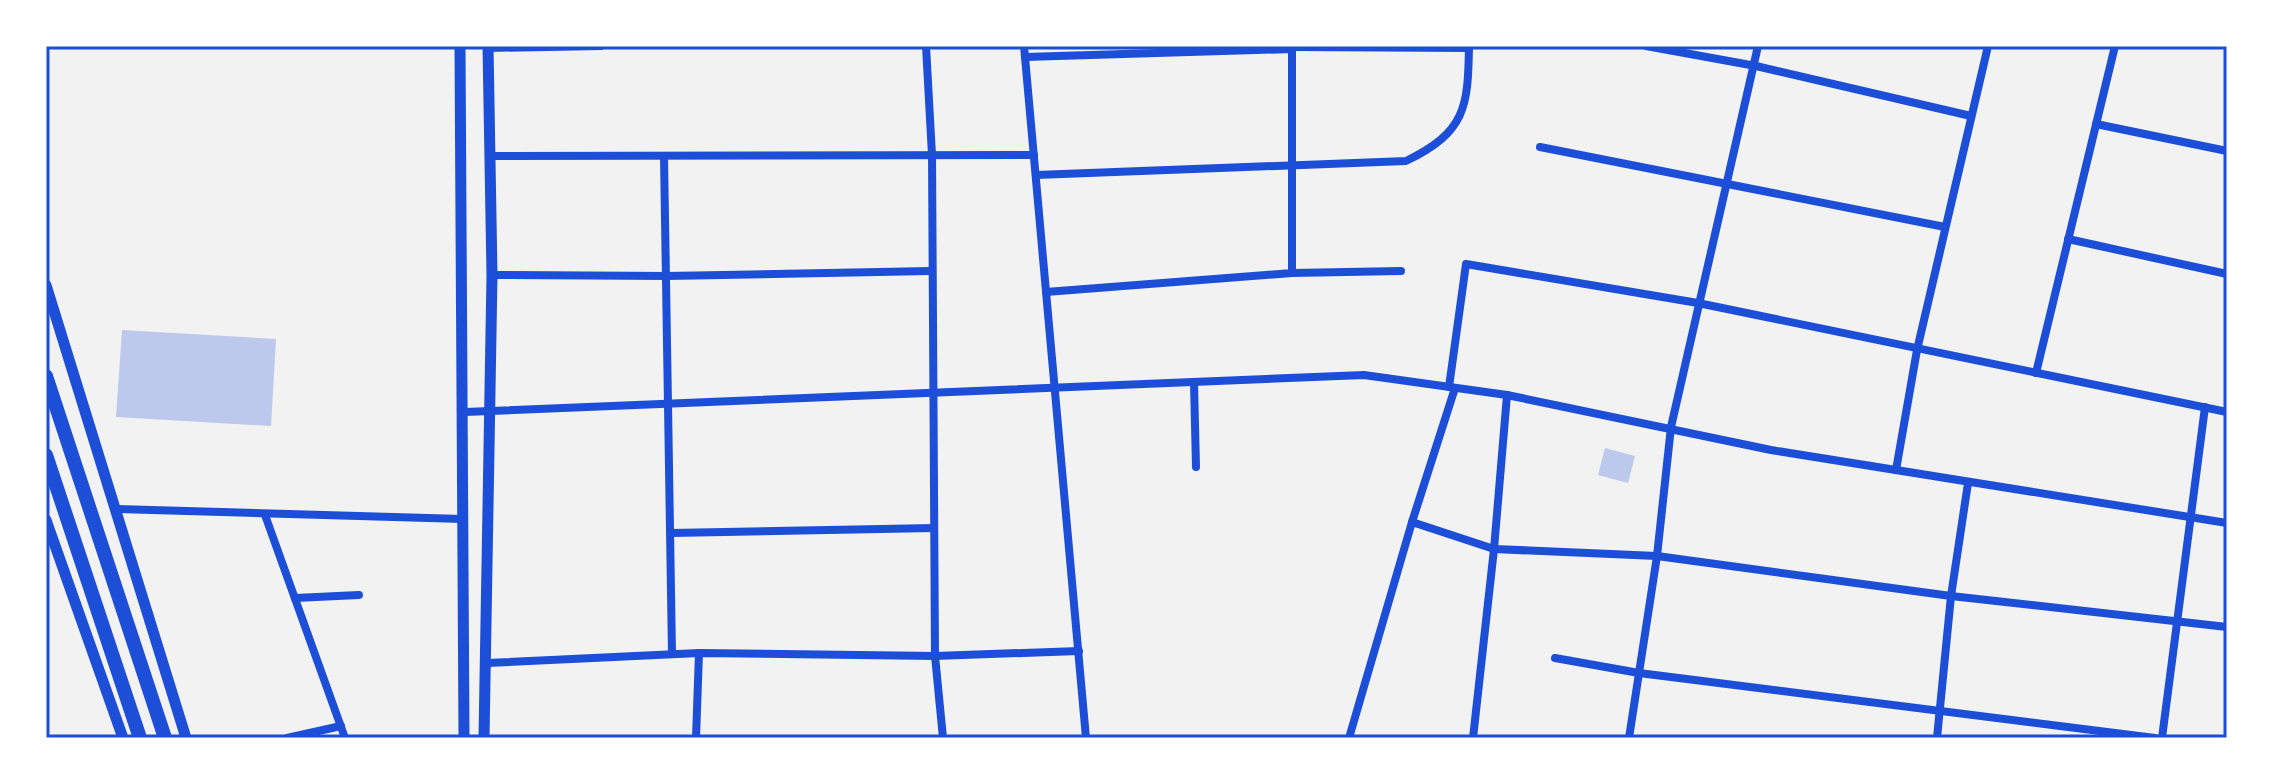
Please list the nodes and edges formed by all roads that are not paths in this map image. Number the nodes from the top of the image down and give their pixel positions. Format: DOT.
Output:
graph roads {
  1 [pos="460,46"];
  2 [pos="601,46"];
  3 [pos="926,46"];
  4 [pos="1024,46"];
  5 [pos="1646,46"];
  6 [pos="1758,46"];
  7 [pos="1988,46"];
  8 [pos="2115,46"];
  9 [pos="488,47"];
  10 [pos="1469,47"];
  11 [pos="1292,48"];
  12 [pos="1025,57"];
  13 [pos="1756,66"];
  14 [pos="1971,116"];
  15 [pos="2096,124"];
  16 [pos="1540,147"];
  17 [pos="2227,151"];
  18 [pos="932,155"];
  19 [pos="1034,155"];
  20 [pos="492,156"];
  21 [pos="664,156"];
  22 [pos="1292,163"];
  23 [pos="1036,175"];
  24 [pos="1729,185"];
  25 [pos="1945,227"];
  26 [pos="2068,239"];
  27 [pos="930,271"];
  28 [pos="1401,271"];
  29 [pos="1292,273"];
  30 [pos="2227,274"];
  31 [pos="492,275"];
  32 [pos="667,276"];
  33 [pos="46,285"];
  34 [pos="1046,292"];
  35 [pos="1698,303"];
  36 [pos="1917,350"];
  37 [pos="2036,373"];
  38 [pos="46,376"];
  39 [pos="1194,382"];
  40 [pos="1452,387"];
  41 [pos="1055,388"];
  42 [pos="934,395"];
  43 [pos="1507,395"];
  44 [pos="669,403"];
  45 [pos="2205,407"];
  46 [pos="490,411"];
  47 [pos="465,412"];
  48 [pos="2227,412"];
  49 [pos="1671,427"];
  50 [pos="46,455"];
  51 [pos="1196,467"];
  52 [pos="1896,470"];
  53 [pos="1968,483"];
  54 [pos="117,509"];
  55 [pos="265,515"];
  56 [pos="2190,517"];
  57 [pos="463,519"];
  58 [pos="46,520"];
  59 [pos="1412,522"];
  60 [pos="2227,523"];
  61 [pos="934,528"];
  62 [pos="671,533"];
  63 [pos="1494,549"];
  64 [pos="1657,556"];
  65 [pos="359,595"];
  66 [pos="1951,596"];
  67 [pos="295,598"];
  68 [pos="2177,621"];
  69 [pos="2227,627"];
  70 [pos="1079,651"];
  71 [pos="699,653"];
  72 [pos="672,654"];
  73 [pos="935,656"];
  74 [pos="1555,658"];
  75 [pos="487,663"];
  76 [pos="1639,673"];
  77 [pos="1941,709"];
  78 [pos="341,726"];
  79 [pos="123,738"];
  80 [pos="140,738"];
  81 [pos="165,738"];
  82 [pos="186,738"];
  83 [pos="287,738"];
  84 [pos="345,738"];
  85 [pos="464,738"];
  86 [pos="484,738"];
  87 [pos="696,738"];
  88 [pos="943,738"];
  89 [pos="1086,738"];
  90 [pos="1349,738"];
  91 [pos="1473,738"];
  92 [pos="1629,738"];
  93 [pos="1937,738"];
  94 [pos="2155,738"];
  95 [pos="2162,738"];
  1 -- 47 [label="street"];
  2 -- 9 [label="street"];
  3 -- 18 [label="street"];
  4 -- 12 [label="street"];
  5 -- 13 [label="street"];
  6 -- 13 [label="street"];
  7 -- 14 [label="street"];
  8 -- 15 [label="street"];
  9 -- 20 [label="street"];
  10 -- 11 [label="street"];
  10 -- 22 [label="street"];
  11 -- 12 [label="street"];
  11 -- 22 [label="street"];
  12 -- 19 [label="street"];
  13 -- 14 [label="street"];
  13 -- 24 [label="street"];
  14 -- 25 [label="street"];
  15 -- 17 [label="street"];
  15 -- 26 [label="street"];
  16 -- 24 [label="street"];
  18 -- 19 [label="street"];
  18 -- 21 [label="street"];
  18 -- 27 [label="street"];
  19 -- 23 [label="street"];
  20 -- 21 [label="street"];
  20 -- 31 [label="street"];
  21 -- 32 [label="street"];
  22 -- 23 [label="street"];
  22 -- 29 [label="street"];
  23 -- 34 [label="street"];
  24 -- 25 [label="street"];
  24 -- 35 [label="street"];
  25 -- 36 [label="street"];
  26 -- 30 [label="street"];
  26 -- 37 [label="street"];
  27 -- 32 [label="street"];
  27 -- 42 [label="street"];
  28 -- 29 [label="street"];
  29 -- 34 [label="street"];
  31 -- 32 [label="street"];
  31 -- 46 [label="street"];
  32 -- 44 [label="street"];
  33 -- 54 [label="street"];
  34 -- 41 [label="street"];
  35 -- 36 [label="street"];
  35 -- 40 [label="street"];
  35 -- 49 [label="street"];
  36 -- 37 [label="street"];
  36 -- 52 [label="street"];
  37 -- 45 [label="street"];
  38 -- 81 [label="main road"];
  39 -- 40 [label="street"];
  39 -- 41 [label="street"];
  39 -- 51 [label="street"];
  40 -- 43 [label="street"];
  40 -- 59 [label="street"];
  41 -- 42 [label="street"];
  41 -- 70 [label="street"];
  42 -- 44 [label="street"];
  42 -- 61 [label="street"];
  43 -- 49 [label="street"];
  43 -- 63 [label="street"];
  44 -- 46 [label="street"];
  44 -- 62 [label="street"];
  45 -- 48 [label="street"];
  45 -- 56 [label="street"];
  46 -- 47 [label="street"];
  46 -- 75 [label="street"];
  47 -- 57 [label="street"];
  49 -- 52 [label="street"];
  49 -- 64 [label="street"];
  50 -- 80 [label="main road"];
  52 -- 53 [label="street"];
  53 -- 56 [label="street"];
  53 -- 66 [label="street"];
  54 -- 55 [label="street"];
  54 -- 82 [label="street"];
  55 -- 57 [label="street"];
  55 -- 67 [label="street"];
  56 -- 60 [label="street"];
  56 -- 68 [label="street"];
  57 -- 85 [label="street"];
  58 -- 79 [label="street"];
  59 -- 63 [label="street"];
  59 -- 90 [label="street"];
  61 -- 62 [label="street"];
  61 -- 73 [label="street"];
  62 -- 72 [label="street"];
  63 -- 64 [label="street"];
  63 -- 91 [label="street"];
  64 -- 66 [label="street"];
  64 -- 76 [label="street"];
  65 -- 67 [label="street"];
  66 -- 68 [label="street"];
  66 -- 77 [label="street"];
  67 -- 78 [label="street"];
  68 -- 69 [label="street"];
  68 -- 95 [label="street"];
  70 -- 73 [label="street"];
  70 -- 89 [label="street"];
  71 -- 72 [label="street"];
  71 -- 73 [label="street"];
  71 -- 87 [label="street"];
  72 -- 75 [label="street"];
  73 -- 88 [label="street"];
  74 -- 76 [label="street"];
  75 -- 86 [label="street"];
  76 -- 77 [label="street"];
  76 -- 92 [label="street"];
  77 -- 93 [label="street"];
  77 -- 94 [label="street"];
  78 -- 83 [label="street"];
  78 -- 84 [label="street"];
}
